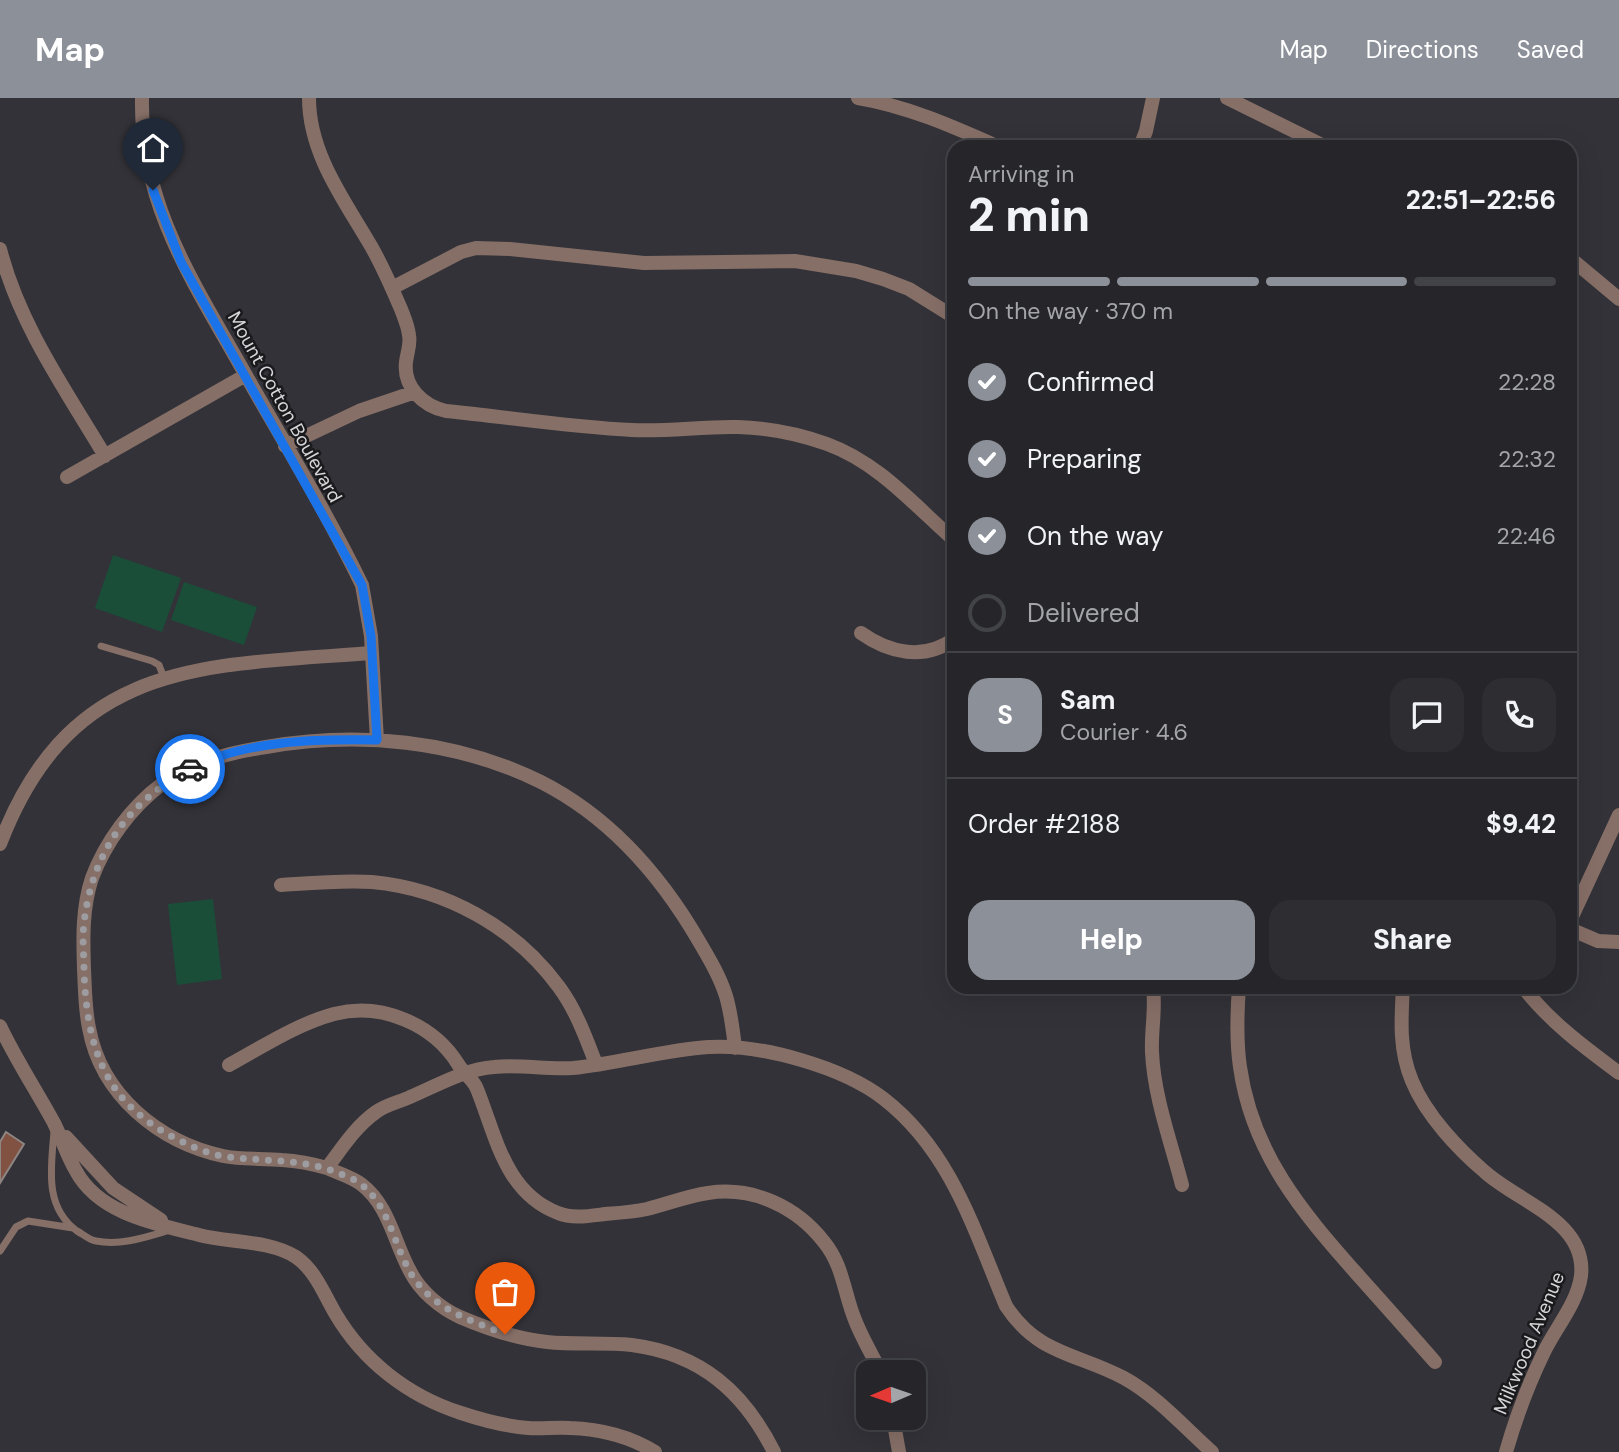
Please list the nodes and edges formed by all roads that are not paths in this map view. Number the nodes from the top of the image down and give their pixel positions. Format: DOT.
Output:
graph roads {
  1 [pos="142,98"];
  2 [pos="309,98"];
  3 [pos="858,98"];
  4 [pos="1153,98"];
  5 [pos="1227,98"];
  6 [pos="982,140"];
  7 [pos="1143,140"];
  8 [pos="1312,140"];
  9 [pos="0,248"];
  10 [pos="1577,264"];
  11 [pos="392,288"];
  12 [pos="1619,299"];
  13 [pos="947,313"];
  14 [pos="246,375"];
  15 [pos="415,392"];
  16 [pos="285,446"];
  17 [pos="105,456"];
  18 [pos="67,477"];
  19 [pos="947,533"];
  20 [pos="861,633"];
  21 [pos="947,643"];
  22 [pos="101,646"];
  23 [pos="372,653"];
  24 [pos="164,678"];
  25 [pos="377,740"];
  26 [pos="1619,816"];
  27 [pos="0,844"];
  28 [pos="281,885"];
  29 [pos="1577,906"];
  30 [pos="1577,932"];
  31 [pos="1619,942"];
  32 [pos="1154,994"];
  33 [pos="1239,994"];
  34 [pos="1402,994"];
  35 [pos="1530,994"];
  36 [pos="0,1026"];
  37 [pos="735,1048"];
  38 [pos="596,1064"];
  39 [pos="229,1065"];
  40 [pos="1619,1073"];
  41 [pos="464,1074"];
  42 [pos="55,1124"];
  43 [pos="327,1168"];
  44 [pos="1182,1185"];
  45 [pos="74,1228"];
  46 [pos="174,1228"];
  47 [pos="0,1251"];
  48 [pos="875,1360"];
  49 [pos="1435,1362"];
  50 [pos="895,1430"];
  51 [pos="655,1452"];
  52 [pos="774,1452"];
  53 [pos="899,1452"];
  54 [pos="1212,1452"];
  55 [pos="1507,1452"];
  1 -- 14 [label="street, Mount Cotton Boulevard"];
  2 -- 11 [label="street"];
  3 -- 6 [label="street"];
  4 -- 7 [label="street"];
  5 -- 8 [label="street"];
  9 -- 17 [label="street"];
  10 -- 12 [label="street"];
  11 -- 13 [label="street"];
  11 -- 15 [label="street"];
  14 -- 16 [label="street, Mount Cotton Boulevard"];
  14 -- 17 [label="street"];
  15 -- 16 [label="street"];
  15 -- 19 [label="street"];
  16 -- 23 [label="street, Mount Cotton Boulevard"];
  17 -- 18 [label="street"];
  20 -- 21 [label="street"];
  22 -- 24 [label="lane"];
  23 -- 24 [label="street"];
  23 -- 25 [label="street, Mount Cotton Boulevard"];
  24 -- 27 [label="street"];
  25 -- 37 [label="street"];
  25 -- 43 [label="street"];
  26 -- 29 [label="street"];
  28 -- 38 [label="street"];
  30 -- 31 [label="street"];
  32 -- 44 [label="street"];
  33 -- 49 [label="street"];
  34 -- 55 [label="street, Milkwood Avenue"];
  35 -- 40 [label="street"];
  36 -- 42 [label="street"];
  37 -- 38 [label="street"];
  37 -- 54 [label="street"];
  38 -- 41 [label="street"];
  39 -- 41 [label="street"];
  41 -- 43 [label="street"];
  41 -- 48 [label="street"];
  42 -- 45 [label="lane"];
  42 -- 46 [label="street"];
  43 -- 52 [label="street"];
  45 -- 46 [label="lane"];
  45 -- 47 [label="lane"];
  46 -- 51 [label="street"];
  50 -- 53 [label="street"];
}
